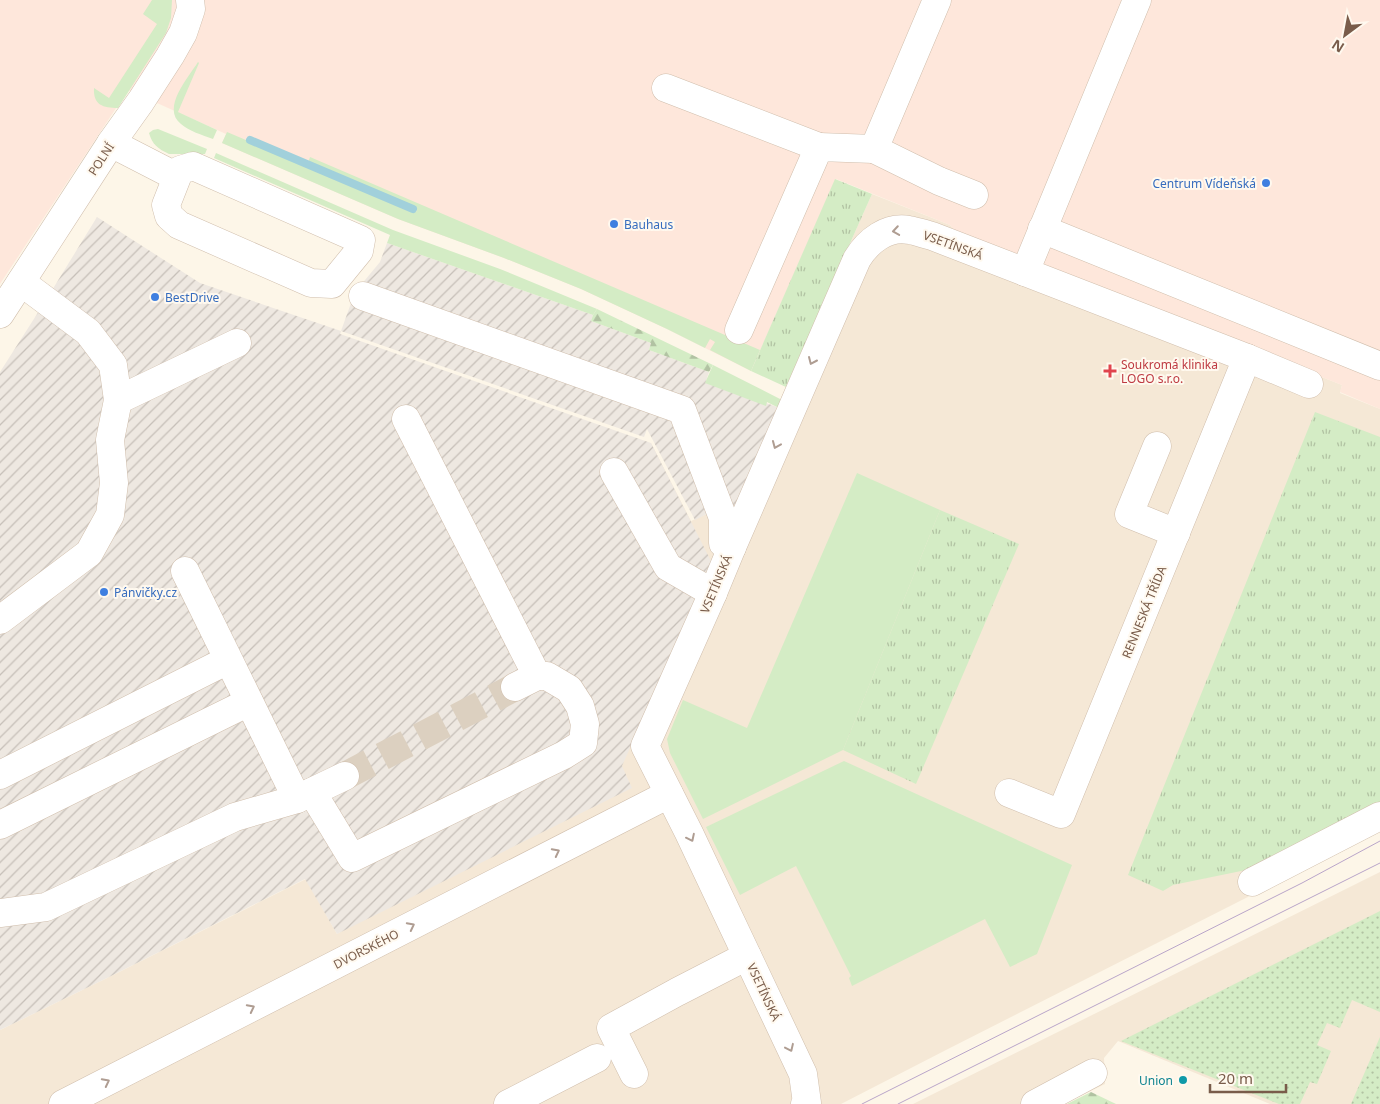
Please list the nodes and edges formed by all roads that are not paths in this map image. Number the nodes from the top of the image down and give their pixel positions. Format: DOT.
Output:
graph roads {
  1 [pos="190,0"];
  2 [pos="937,0"];
  3 [pos="1137,0"];
  4 [pos="666,88"];
  5 [pos="111,143"];
  6 [pos="819,147"];
  7 [pos="874,149"];
  8 [pos="178,178"];
  9 [pos="974,195"];
  10 [pos="1042,229"];
  11 [pos="1025,272"];
  12 [pos="21,282"];
  13 [pos="363,296"];
  14 [pos="0,314"];
  15 [pos="739,330"];
  16 [pos="238,343"];
  17 [pos="1247,358"];
  18 [pos="1380,366"];
  19 [pos="1309,384"];
  20 [pos="118,400"];
  21 [pos="406,419"];
  22 [pos="1157,446"];
  23 [pos="614,472"];
  24 [pos="1176,533"];
  25 [pos="732,547"];
  26 [pos="185,571"];
  27 [pos="713,593"];
  28 [pos="0,620"];
  29 [pos="228,660"];
  30 [pos="249,702"];
  31 [pos="0,775"];
  32 [pos="345,776"];
  33 [pos="1009,793"];
  34 [pos="669,794"];
  35 [pos="304,796"];
  36 [pos="1380,816"];
  37 [pos="0,825"];
  38 [pos="1252,882"];
  39 [pos="0,913"];
  40 [pos="747,956"];
  41 [pos="597,1058"];
  42 [pos="1093,1073"];
  43 [pos="634,1074"];
  44 [pos="63,1104"];
  45 [pos="508,1104"];
  46 [pos="805,1104"];
  47 [pos="1035,1104"];
  1 -- 5 [label="street, POLNÍ"];
  2 -- 7 [label="street"];
  3 -- 10 [label="street"];
  4 -- 6 [label="street"];
  5 -- 8 [label="street"];
  5 -- 12 [label="street, POLNÍ"];
  6 -- 7 [label="street"];
  6 -- 15 [label="street"];
  7 -- 9 [label="street"];
  8 -- 8 [label="street"];
  10 -- 11 [label="street"];
  10 -- 18 [label="street"];
  11 -- 17 [label="street, VSETÍNSKÁ"];
  11 -- 25 [label="street, VSETÍNSKÁ, one-way"];
  12 -- 14 [label="street, POLNÍ"];
  12 -- 20 [label="street"];
  13 -- 25 [label="street"];
  16 -- 20 [label="street"];
  17 -- 19 [label="street, VSETÍNSKÁ"];
  17 -- 24 [label="street, RENNESKÁ TŘÍDA"];
  20 -- 28 [label="street"];
  21 -- 35 [label="street"];
  22 -- 24 [label="street"];
  23 -- 27 [label="street"];
  24 -- 33 [label="street, RENNESKÁ TŘÍDA"];
  25 -- 27 [label="street, VSETÍNSKÁ"];
  26 -- 29 [label="street"];
  27 -- 34 [label="street, VSETÍNSKÁ"];
  29 -- 30 [label="street"];
  29 -- 31 [label="street"];
  30 -- 35 [label="street"];
  30 -- 37 [label="street"];
  32 -- 35 [label="street"];
  34 -- 40 [label="street, VSETÍNSKÁ, one-way"];
  44 -- 34 [label="street, DVORSKÉHO, one-way"];
  35 -- 39 [label="street"];
  36 -- 38 [label="street"];
  40 -- 43 [label="street"];
  40 -- 46 [label="street, VSETÍNSKÁ, one-way"];
  41 -- 45 [label="street"];
  42 -- 47 [label="street"];
}
